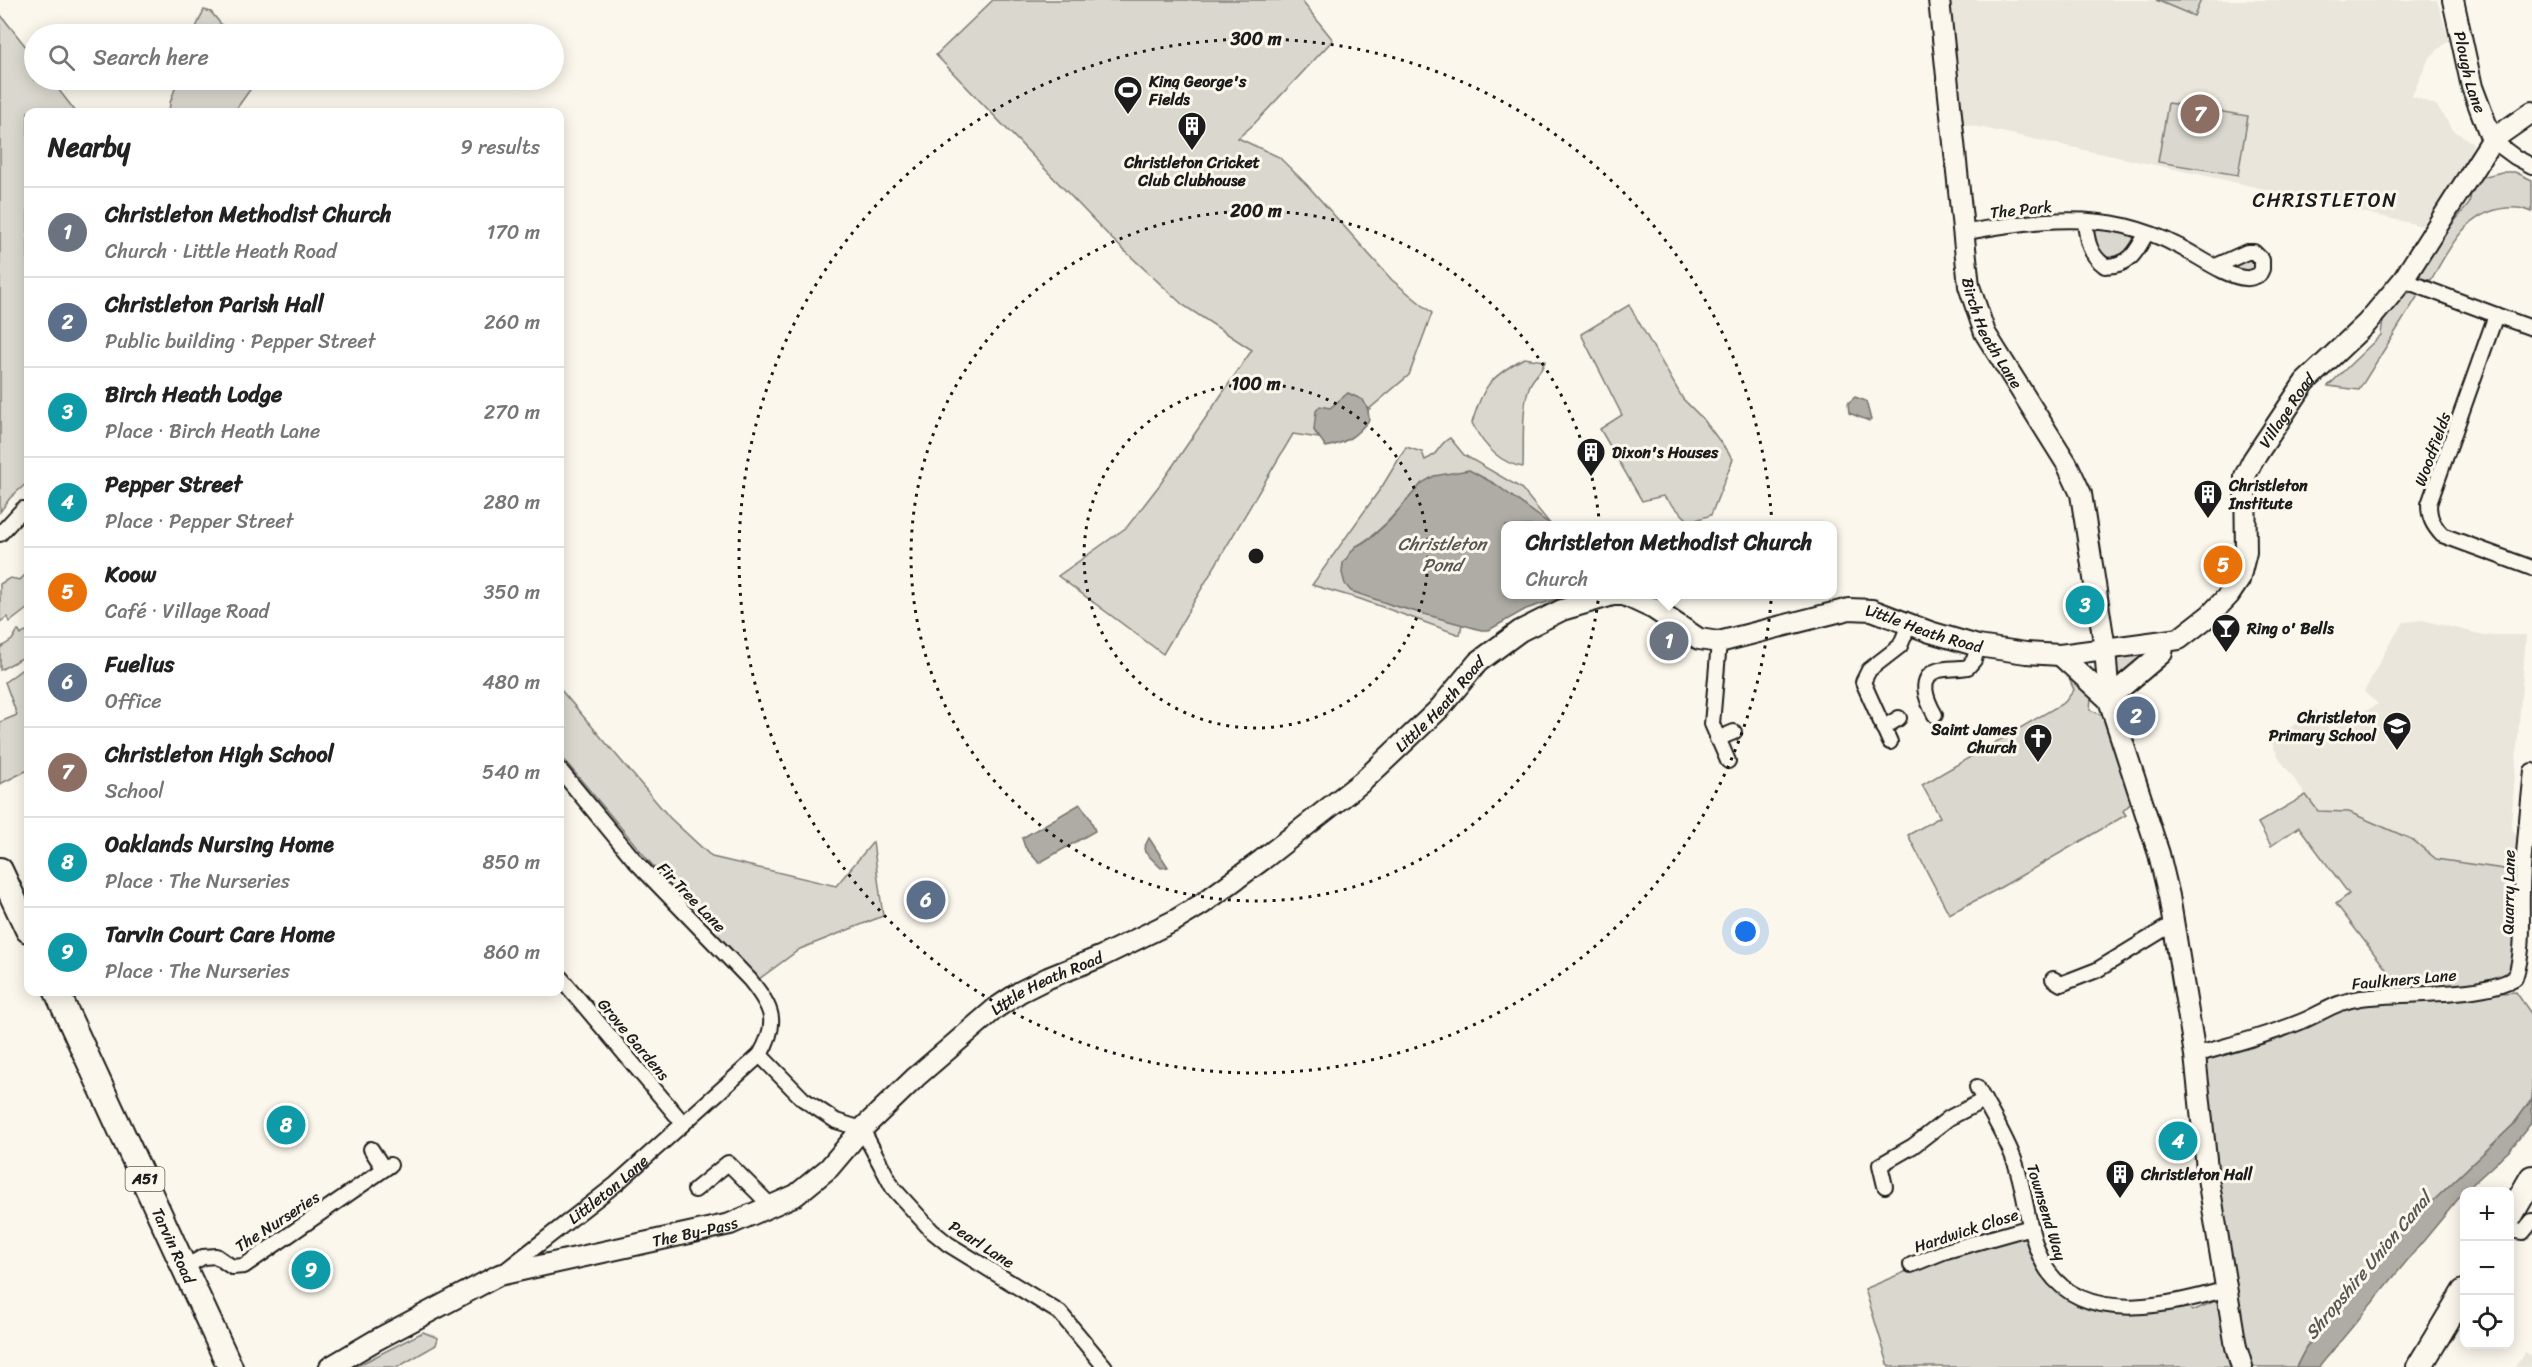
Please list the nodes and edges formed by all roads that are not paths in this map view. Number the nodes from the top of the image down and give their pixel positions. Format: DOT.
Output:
graph roads {
  1 [pos="1939,0"];
  2 [pos="2453,0"];
  3 [pos="2532,112"];
  4 [pos="2492,140"];
  5 [pos="2532,166"];
  6 [pos="2085,222"];
  7 [pos="1962,233"];
  8 [pos="2146,234"];
  9 [pos="2216,266"];
  10 [pos="2403,280"];
  11 [pos="2496,315"];
  12 [pos="2532,328"];
  13 [pos="23,509"];
  14 [pos="0,534"];
  15 [pos="2532,568"];
  16 [pos="1600,599"];
  17 [pos="1633,599"];
  18 [pos="1909,625"];
  19 [pos="1719,642"];
  20 [pos="2164,642"];
  21 [pos="1978,646"];
  22 [pos="2105,649"];
  23 [pos="2060,655"];
  24 [pos="2109,699"];
  25 [pos="1935,715"];
  26 [pos="1899,718"];
  27 [pos="1883,728"];
  28 [pos="1734,732"];
  29 [pos="1717,739"];
  30 [pos="1890,742"];
  31 [pos="1728,761"];
  32 [pos="2532,771"];
  33 [pos="564,775"];
  34 [pos="0,870"];
  35 [pos="24,921"];
  36 [pos="2174,923"];
  37 [pos="2515,978"];
  38 [pos="2053,979"];
  39 [pos="564,982"];
  40 [pos="59,996"];
  41 [pos="760,1055"];
  42 [pos="2195,1055"];
  43 [pos="1977,1087"];
  44 [pos="1984,1100"];
  45 [pos="682,1122"];
  46 [pos="862,1129"];
  47 [pos="371,1149"];
  48 [pos="2532,1178"];
  49 [pos="1885,1186"];
  50 [pos="694,1190"];
  51 [pos="771,1206"];
  52 [pos="2514,1209"];
  53 [pos="2532,1221"];
  54 [pos="2031,1227"];
  55 [pos="2514,1231"];
  56 [pos="1911,1265"];
  57 [pos="185,1267"];
  58 [pos="499,1275"];
  59 [pos="2227,1289"];
  60 [pos="2462,1295"];
  61 [pos="230,1367"];
  62 [pos="330,1367"];
  63 [pos="1105,1367"];
  64 [pos="2242,1367"];
  65 [pos="2419,1367"];
  1 -- 7 [label="street, Birch Heath Lane"];
  2 -- 4 [label="street, Plough Lane"];
  3 -- 4 [label="street"];
  4 -- 5 [label="street"];
  4 -- 10 [label="street, Village Road"];
  6 -- 7 [label="street, The Park"];
  6 -- 8 [label="street, The Park"];
  6 -- 8 [label="street"];
  7 -- 22 [label="street, Birch Heath Lane"];
  8 -- 9 [label="street, The Park"];
  10 -- 11 [label="street"];
  10 -- 20 [label="street, Village Road"];
  11 -- 12 [label="street"];
  11 -- 15 [label="street, Woodfields"];
  13 -- 14 [label="street"];
  16 -- 46 [label="street, Little Heath Road"];
  17 -- 19 [label="street, Little Heath Road"];
  18 -- 19 [label="street, Little Heath Road"];
  18 -- 21 [label="street, Little Heath Road"];
  18 -- 27 [label="street"];
  19 -- 29 [label="street"];
  20 -- 22 [label="street, Village Road"];
  20 -- 24 [label="street"];
  21 -- 23 [label="street, Little Heath Road"];
  21 -- 25 [label="street"];
  22 -- 23 [label="street, Little Heath Road"];
  22 -- 24 [label="street, Birch Heath Lane"];
  23 -- 24 [label="street"];
  24 -- 36 [label="street, Birch Heath Lane"];
  26 -- 27 [label="street"];
  27 -- 30 [label="street"];
  28 -- 29 [label="street"];
  29 -- 31 [label="street"];
  32 -- 37 [label="street, Quarry Lane"];
  33 -- 41 [label="street, Fir Tree Lane"];
  34 -- 35 [label="highway"];
  36 -- 38 [label="street"];
  36 -- 42 [label="street, Birch Heath Lane"];
  37 -- 42 [label="street, Faulkners Lane"];
  39 -- 45 [label="street, Grove Gardens"];
  40 -- 57 [label="highway, Tarvin Road / A51"];
  41 -- 45 [label="street, Littleton Lane"];
  41 -- 46 [label="street"];
  42 -- 59 [label="street, Birch Heath Lane"];
  43 -- 44 [label="street, Townsend Way"];
  44 -- 49 [label="street"];
  44 -- 54 [label="street, Townsend Way"];
  45 -- 58 [label="street, Littleton Lane"];
  46 -- 51 [label="street, The By-Pass"];
  46 -- 63 [label="street, Pearl Lane"];
  47 -- 57 [label="street, The Nurseries"];
  48 -- 52 [label="highway"];
  50 -- 51 [label="street"];
  51 -- 58 [label="street, The By-Pass"];
  53 -- 55 [label="street"];
  54 -- 56 [label="street, Hardwick Close"];
  54 -- 59 [label="street, Townsend Way"];
  57 -- 61 [label="highway, Tarvin Road / A51"];
  58 -- 62 [label="street, Littleton Lane"];
  59 -- 64 [label="street, Birch Heath Lane"];
  60 -- 65 [label="highway"];
}
